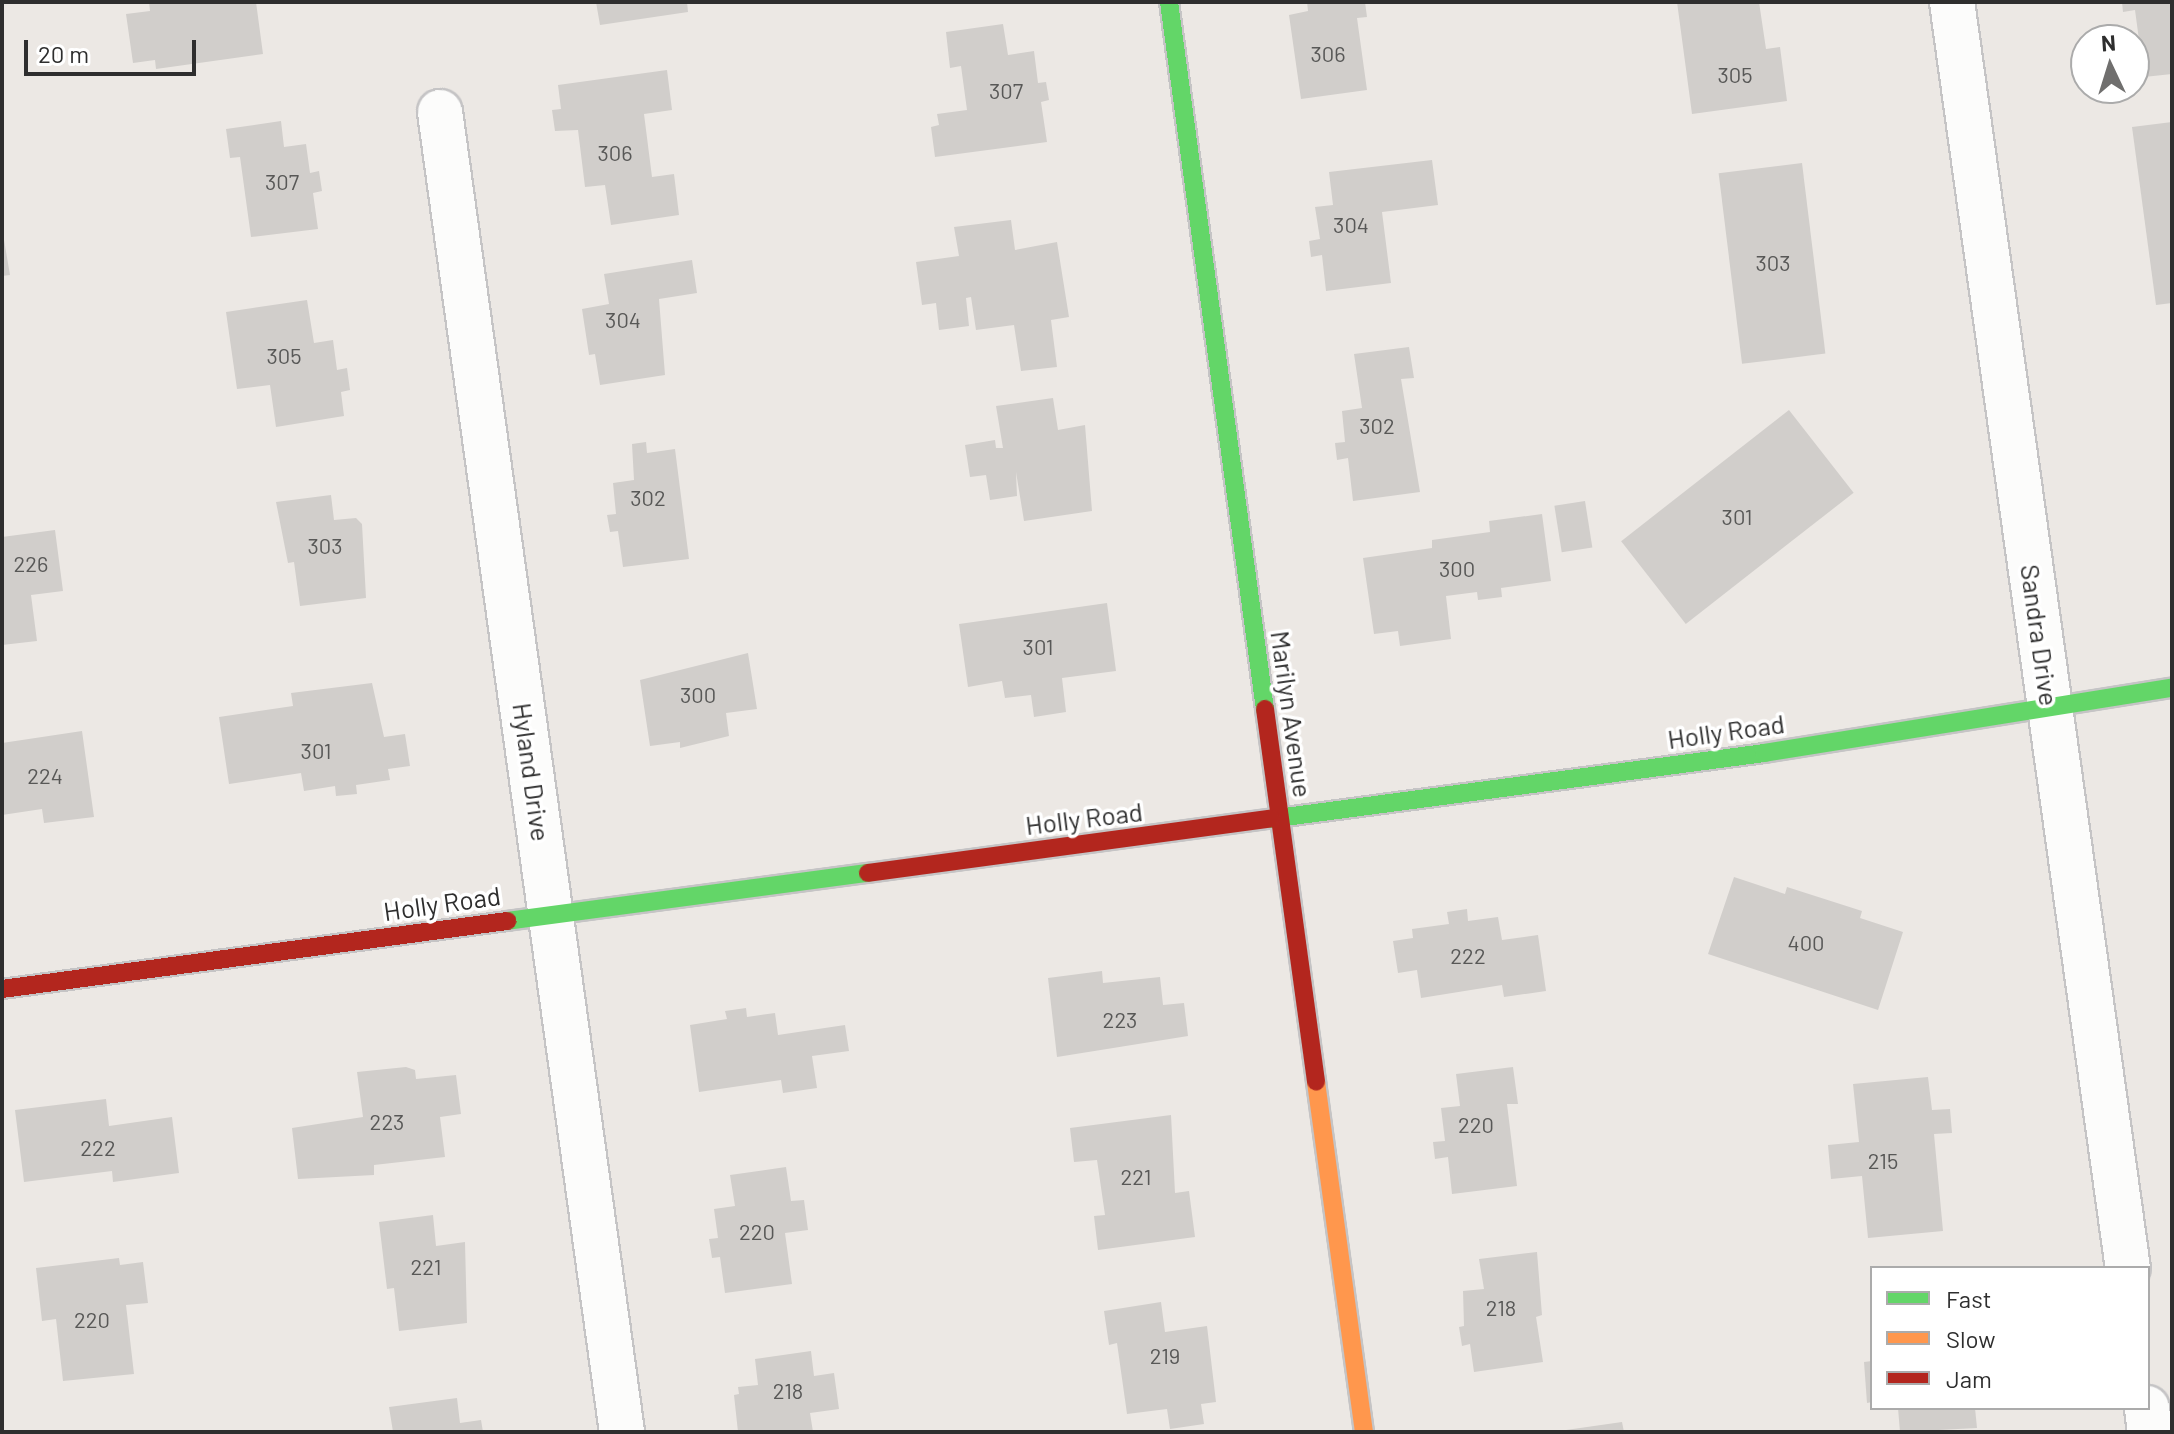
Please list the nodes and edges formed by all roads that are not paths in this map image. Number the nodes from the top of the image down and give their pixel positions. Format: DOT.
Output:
graph roads {
  1 [pos="1169,2"];
  2 [pos="1952,2"];
  3 [pos="440,112"];
  4 [pos="2172,688"];
  5 [pos="2050,710"];
  6 [pos="1280,819"];
  7 [pos="552,914"];
  8 [pos="2,989"];
  9 [pos="2128,1266"];
  10 [pos="2147,1410"];
  11 [pos="622,1432"];
  12 [pos="1364,1432"];
  13 [pos="2150,1432"];
  1 -- 6 [label="street, Marilyn Avenue"];
  2 -- 5 [label="street, Sandra Drive"];
  3 -- 7 [label="street, Hyland Drive"];
  4 -- 5 [label="street, Holly Road"];
  5 -- 6 [label="street, Holly Road"];
  5 -- 9 [label="street, Sandra Drive"];
  6 -- 7 [label="street, Holly Road"];
  6 -- 12 [label="street, Marilyn Avenue"];
  7 -- 8 [label="street, Holly Road"];
  7 -- 11 [label="street, Hyland Drive"];
  10 -- 13 [label="street"];
}
